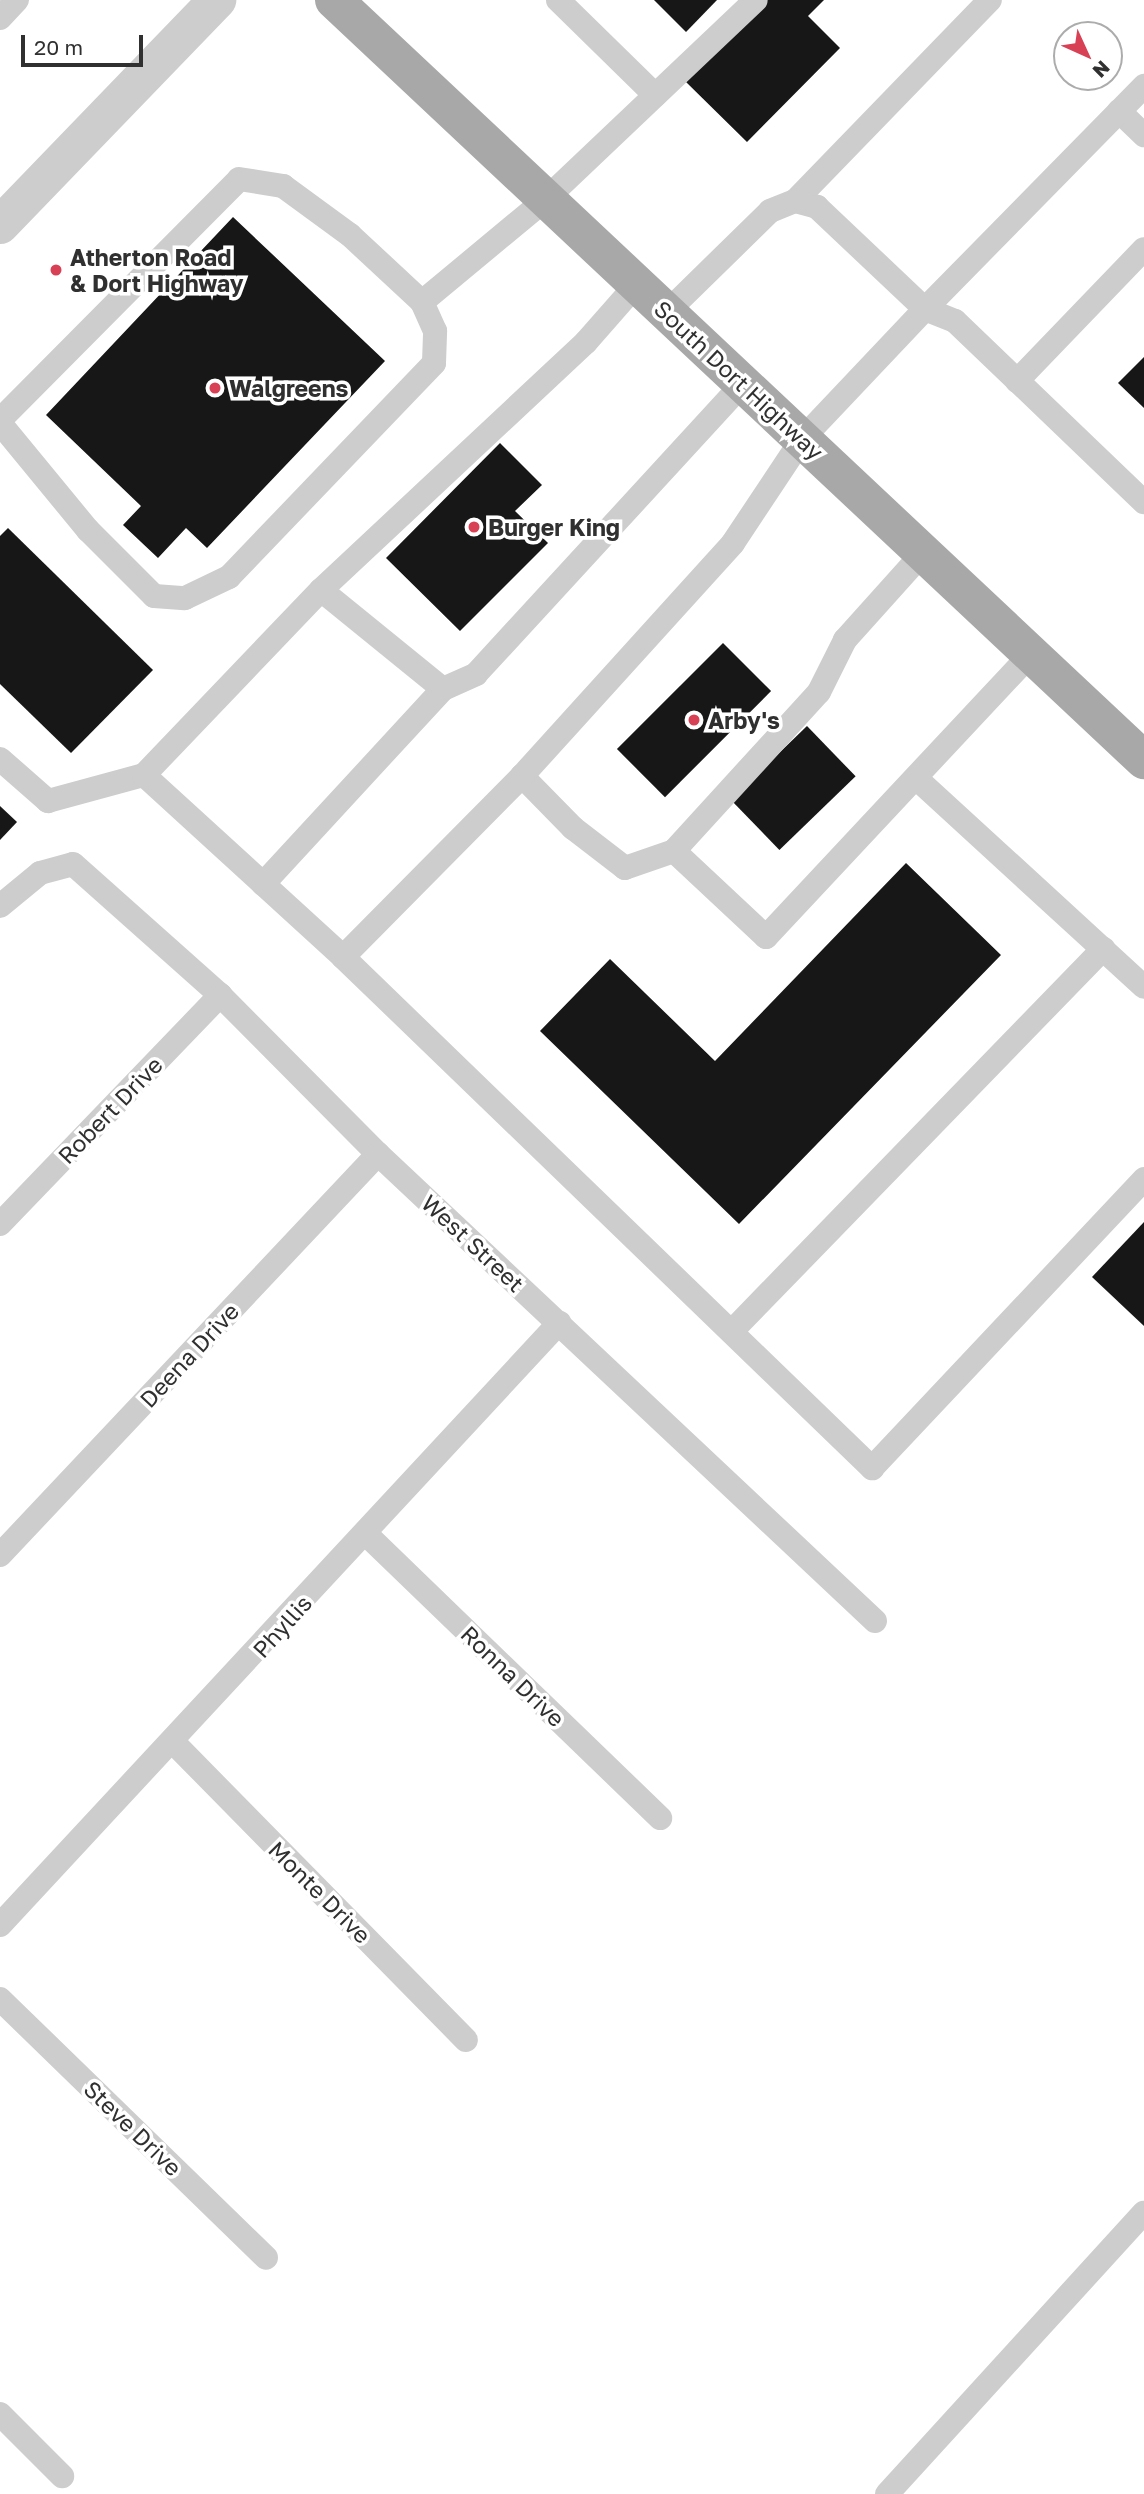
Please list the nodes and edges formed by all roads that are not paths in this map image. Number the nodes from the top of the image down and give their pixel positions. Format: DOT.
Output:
graph roads {
  1 [pos="17,0"];
  2 [pos="217,0"];
  3 [pos="334,0"];
  4 [pos="558,0"];
  5 [pos="756,0"];
  6 [pos="990,0"];
  7 [pos="0,18"];
  8 [pos="1144,86"];
  9 [pos="655,95"];
  10 [pos="1119,111"];
  11 [pos="1144,135"];
  12 [pos="547,199"];
  13 [pos="794,201"];
  14 [pos="3,217"];
  15 [pos="1144,249"];
  16 [pos="637,284"];
  17 [pos="422,302"];
  18 [pos="925,309"];
  19 [pos="667,312"];
  20 [pos="1017,381"];
  21 [pos="743,384"];
  22 [pos="0,422"];
  23 [pos="802,439"];
  24 [pos="1144,502"];
  25 [pos="923,553"];
  26 [pos="321,590"];
  27 [pos="1031,654"];
  28 [pos="443,689"];
  29 [pos="0,759"];
  30 [pos="1144,760"];
  31 [pos="144,775"];
  32 [pos="522,776"];
  33 [pos="916,778"];
  34 [pos="674,851"];
  35 [pos="263,884"];
  36 [pos="0,906"];
  37 [pos="1103,949"];
  38 [pos="343,957"];
  39 [pos="1144,987"];
  40 [pos="220,995"];
  41 [pos="378,1154"];
  42 [pos="1144,1179"];
  43 [pos="0,1224"];
  44 [pos="559,1323"];
  45 [pos="732,1331"];
  46 [pos="366,1534"];
  47 [pos="0,1555"];
  48 [pos="875,1620"];
  49 [pos="175,1744"];
  50 [pos="660,1818"];
  51 [pos="0,1925"];
  52 [pos="0,1999"];
  53 [pos="466,2040"];
  54 [pos="1144,2213"];
  55 [pos="266,2258"];
  56 [pos="0,2414"];
  57 [pos="62,2476"];
  58 [pos="887,2494"];
  1 -- 7 [label="lane"];
  2 -- 14 [label="street"];
  3 -- 12 [label="main road, South Dort Highway"];
  4 -- 9 [label="lane"];
  5 -- 9 [label="lane"];
  6 -- 13 [label="lane"];
  8 -- 10 [label="lane"];
  9 -- 12 [label="lane"];
  10 -- 11 [label="lane"];
  10 -- 18 [label="lane"];
  12 -- 16 [label="main road, South Dort Highway"];
  12 -- 17 [label="lane"];
  13 -- 18 [label="lane"];
  13 -- 19 [label="lane"];
  15 -- 20 [label="lane"];
  16 -- 19 [label="main road, South Dort Highway"];
  16 -- 26 [label="lane"];
  17 -- 22 [label="lane"];
  17 -- 22 [label="lane"];
  18 -- 20 [label="lane"];
  18 -- 23 [label="lane"];
  19 -- 21 [label="main road, South Dort Highway"];
  20 -- 24 [label="lane"];
  21 -- 23 [label="main road, South Dort Highway"];
  21 -- 28 [label="lane"];
  23 -- 25 [label="main road, South Dort Highway"];
  23 -- 32 [label="lane"];
  25 -- 27 [label="main road, South Dort Highway"];
  25 -- 34 [label="lane"];
  26 -- 28 [label="lane"];
  26 -- 31 [label="lane"];
  27 -- 30 [label="main road, South Dort Highway"];
  27 -- 33 [label="lane"];
  28 -- 35 [label="lane"];
  29 -- 31 [label="lane"];
  31 -- 35 [label="lane"];
  32 -- 34 [label="lane"];
  32 -- 38 [label="lane"];
  33 -- 34 [label="lane"];
  33 -- 37 [label="lane"];
  35 -- 38 [label="lane"];
  36 -- 40 [label="lane, West Street"];
  37 -- 39 [label="lane"];
  37 -- 45 [label="lane"];
  38 -- 45 [label="lane"];
  40 -- 41 [label="lane, West Street"];
  40 -- 43 [label="lane, Robert Drive"];
  41 -- 44 [label="lane, West Street"];
  41 -- 47 [label="lane, Deena Drive"];
  42 -- 45 [label="lane"];
  44 -- 46 [label="lane, Phyllis"];
  44 -- 48 [label="lane, West Street"];
  46 -- 49 [label="lane, Phyllis"];
  46 -- 50 [label="lane, Ronna Drive"];
  49 -- 51 [label="lane, Phyllis"];
  49 -- 53 [label="lane, Monte Drive"];
  52 -- 55 [label="lane, Steve Drive"];
  54 -- 58 [label="lane"];
  56 -- 57 [label="lane"];
}
